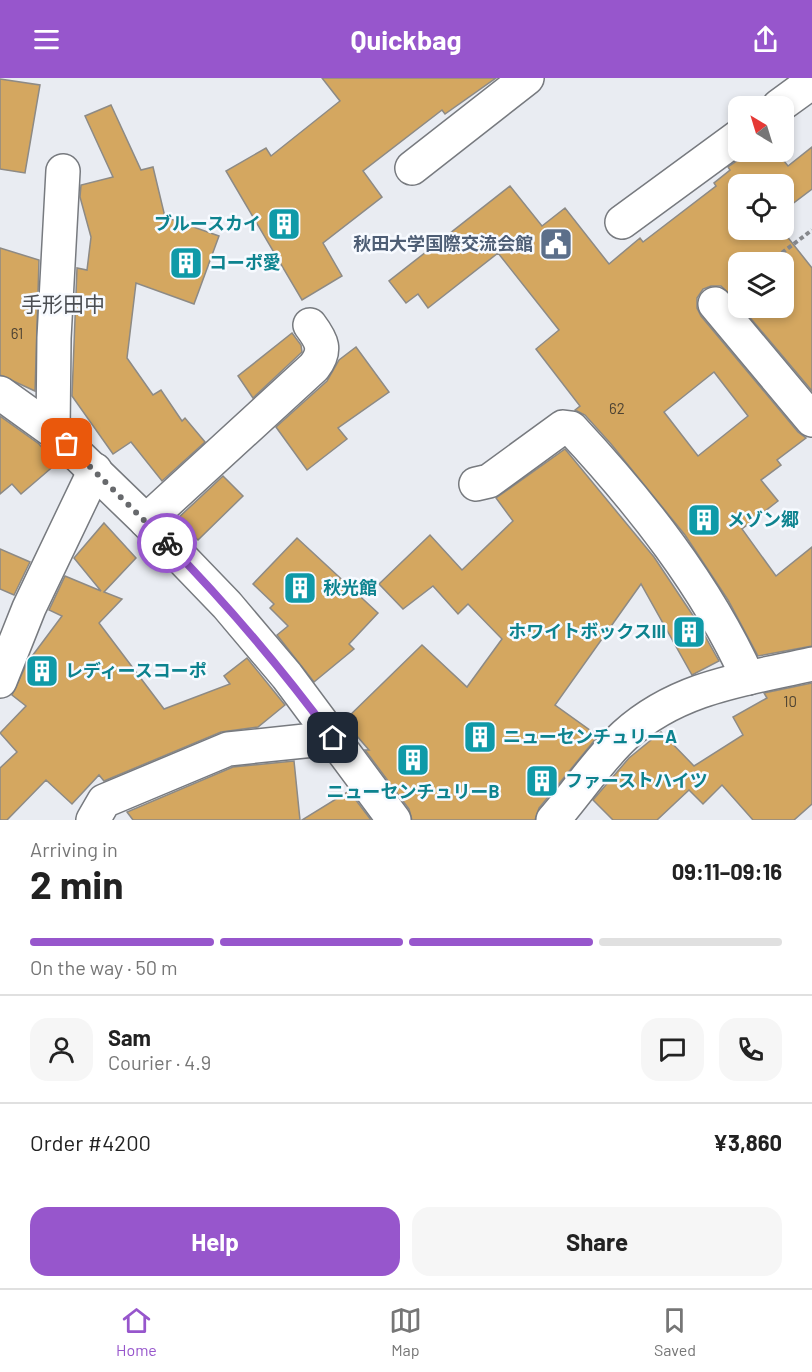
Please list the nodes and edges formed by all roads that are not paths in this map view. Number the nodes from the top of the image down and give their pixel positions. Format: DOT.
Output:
graph roads {
  1 [pos="527,78"];
  2 [pos="812,82"];
  3 [pos="793,96"];
  4 [pos="728,144"];
  5 [pos="412,168"];
  6 [pos="63,171"];
  7 [pos="622,222"];
  8 [pos="715,304"];
  9 [pos="310,326"];
  10 [pos="0,393"];
  11 [pos="812,420"];
  12 [pos="53,431"];
  13 [pos="95,470"];
  14 [pos="476,484"];
  15 [pos="146,521"];
  16 [pos="812,664"];
  17 [pos="748,678"];
  18 [pos="0,681"];
  19 [pos="333,738"];
  20 [pos="93,820"];
  21 [pos="394,820"];
  22 [pos="553,820"];
  1 -- 5 [label="street"];
  2 -- 3 [label="street"];
  4 -- 7 [label="street"];
  6 -- 12 [label="street"];
  8 -- 11 [label="street"];
  9 -- 15 [label="street"];
  10 -- 12 [label="street"];
  12 -- 13 [label="street"];
  13 -- 15 [label="street"];
  13 -- 18 [label="street"];
  14 -- 17 [label="street"];
  15 -- 19 [label="street"];
  16 -- 17 [label="street"];
  17 -- 22 [label="street"];
  19 -- 20 [label="street"];
  19 -- 21 [label="street"];
}
